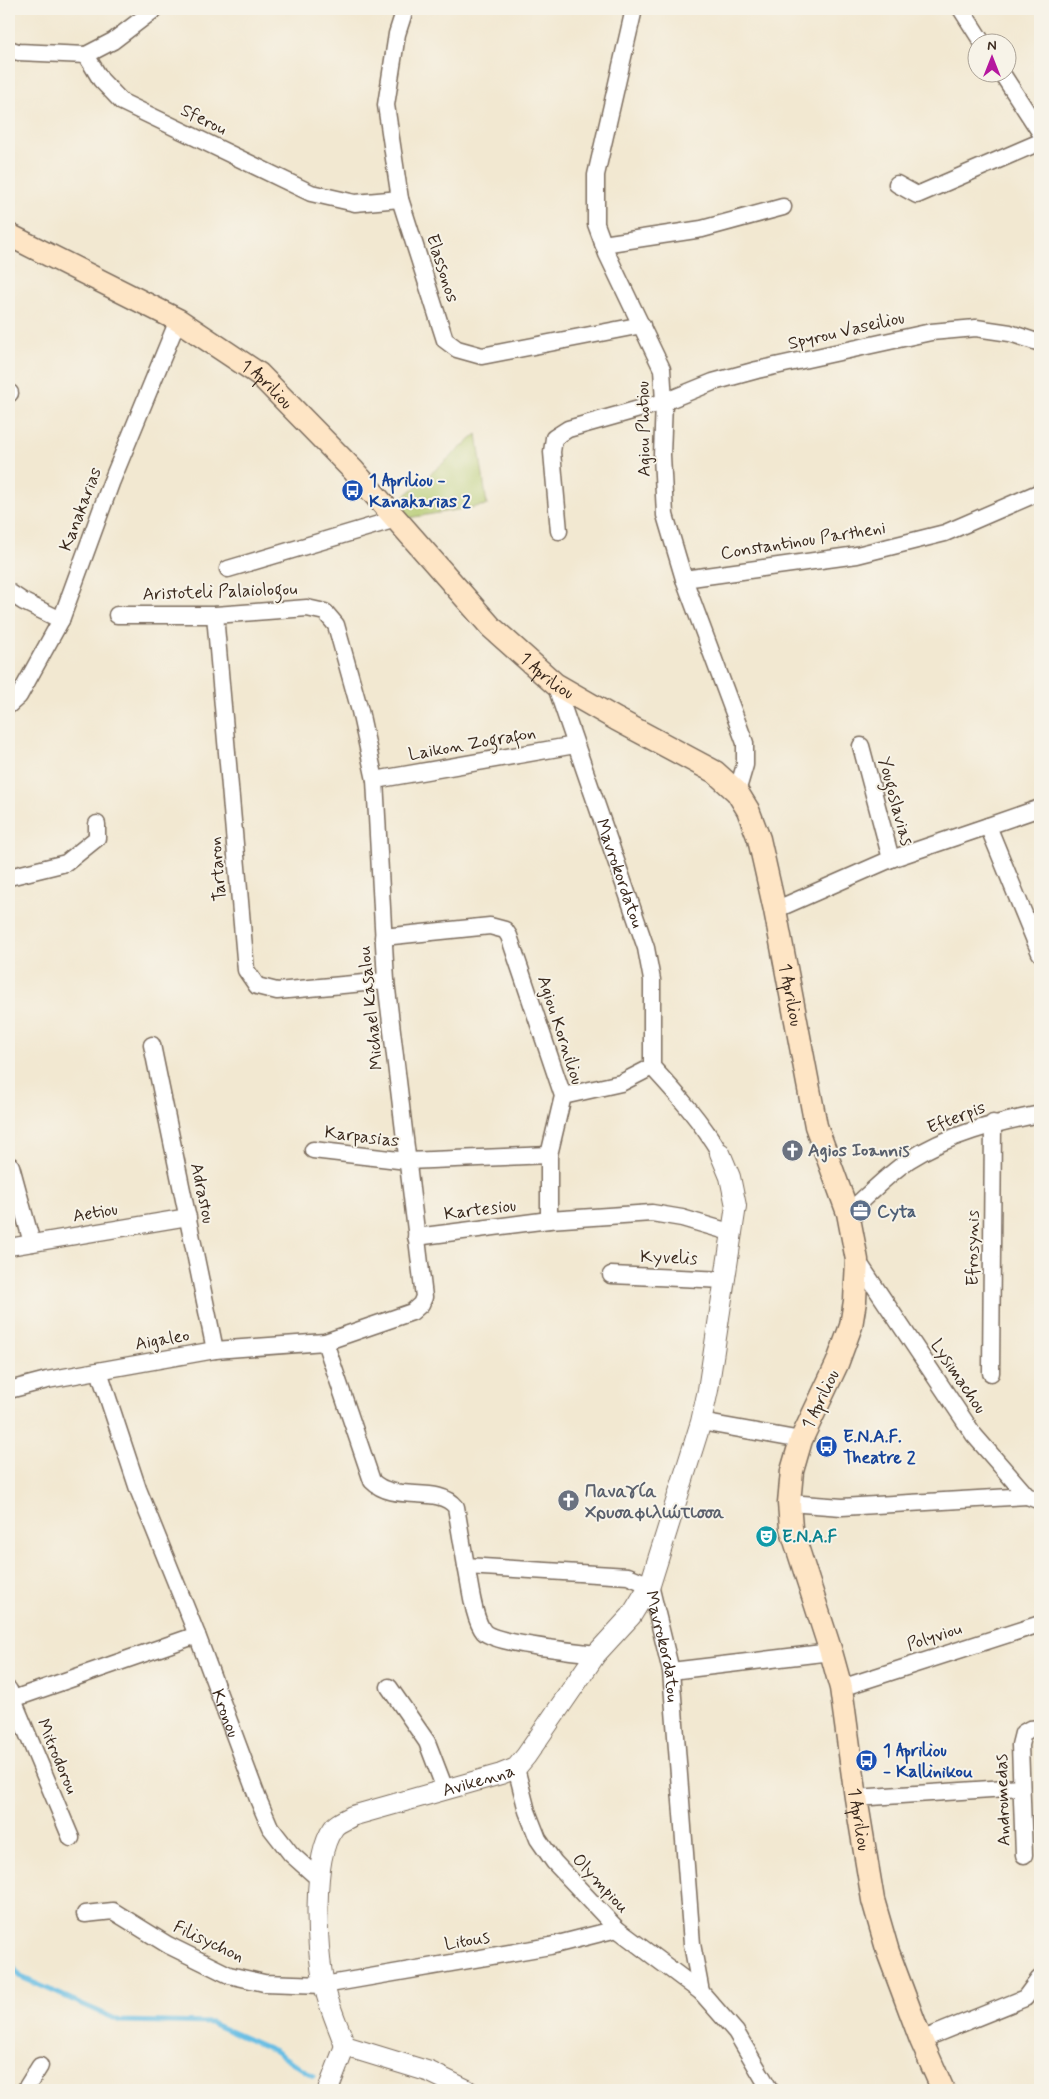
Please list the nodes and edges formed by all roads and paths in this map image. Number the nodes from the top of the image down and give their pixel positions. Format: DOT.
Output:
graph roads {
  1 [pos="155,9"];
  2 [pos="406,9"];
  3 [pos="634,9"];
  4 [pos="960,9"];
  5 [pos="975,32"];
  6 [pos="9,49"];
  7 [pos="86,55"];
  8 [pos="1008,82"];
  9 [pos="1040,132"];
  10 [pos="1040,142"];
  11 [pos="897,184"];
  12 [pos="400,199"];
  13 [pos="783,207"];
  14 [pos="9,235"];
  15 [pos="603,244"];
  16 [pos="178,320"];
  17 [pos="642,325"];
  18 [pos="1040,343"];
  19 [pos="664,402"];
  20 [pos="1040,492"];
  21 [pos="396,519"];
  22 [pos="559,531"];
  23 [pos="228,569"];
  24 [pos="684,579"];
  25 [pos="9,592"];
  26 [pos="325,612"];
  27 [pos="117,615"];
  28 [pos="215,615"];
  29 [pos="61,620"];
  30 [pos="556,684"];
  31 [pos="9,705"];
  32 [pos="576,745"];
  33 [pos="861,746"];
  34 [pos="375,780"];
  35 [pos="736,792"];
  36 [pos="1040,808"];
  37 [pos="97,824"];
  38 [pos="988,826"];
  39 [pos="891,859"];
  40 [pos="9,877"];
  41 [pos="775,910"];
  42 [pos="383,937"];
  43 [pos="1040,953"];
  44 [pos="386,982"];
  45 [pos="152,1045"];
  46 [pos="652,1067"];
  47 [pos="562,1096"];
  48 [pos="1040,1114"];
  49 [pos="992,1123"];
  50 [pos="313,1150"];
  51 [pos="720,1153"];
  52 [pos="549,1155"];
  53 [pos="407,1161"];
  54 [pos="11,1166"];
  55 [pos="848,1213"];
  56 [pos="188,1217"];
  57 [pos="549,1220"];
  58 [pos="733,1233"];
  59 [pos="416,1237"];
  60 [pos="32,1243"];
  61 [pos="9,1247"];
  62 [pos="857,1260"];
  63 [pos="611,1275"];
  64 [pos="726,1280"];
  65 [pos="325,1342"];
  66 [pos="215,1350"];
  67 [pos="98,1371"];
  68 [pos="991,1373"];
  69 [pos="9,1390"];
  70 [pos="701,1422"];
  71 [pos="801,1440"];
  72 [pos="1034,1499"];
  73 [pos="789,1503"];
  74 [pos="466,1566"];
  75 [pos="650,1585"];
  76 [pos="1040,1624"];
  77 [pos="196,1635"];
  78 [pos="831,1652"];
  79 [pos="596,1654"];
  80 [pos="671,1671"];
  81 [pos="389,1687"];
  82 [pos="841,1688"];
  83 [pos="11,1695"];
  84 [pos="1040,1728"];
  85 [pos="516,1768"];
  86 [pos="1021,1787"];
  87 [pos="445,1790"];
  88 [pos="856,1798"];
  89 [pos="71,1838"];
  90 [pos="1024,1855"];
  91 [pos="319,1879"];
  92 [pos="85,1914"];
  93 [pos="617,1929"];
  94 [pos="1039,1979"];
  95 [pos="324,1985"];
  96 [pos="701,1992"];
  97 [pos="921,2040"];
  98 [pos="345,2046"];
  99 [pos="40,2066"];
  100 [pos="25,2090"];
  101 [pos="328,2090"];
  102 [pos="467,2090"];
  103 [pos="770,2090"];
  104 [pos="943,2090"];
  1 -- 7 [label="street"];
  2 -- 12 [label="street, Elassonos"];
  3 -- 15 [label="street, Agiou Photiou"];
  4 -- 5 [label="street"];
  6 -- 7 [label="street"];
  7 -- 12 [label="street, Sferou"];
  8 -- 9 [label="street"];
  10 -- 11 [label="street"];
  12 -- 17 [label="street, Elassonos"];
  13 -- 15 [label="street"];
  14 -- 16 [label="main road, 1 Apriliou"];
  15 -- 17 [label="street, Agiou Photiou"];
  16 -- 21 [label="main road, 1 Apriliou"];
  16 -- 29 [label="street, Kanakarias"];
  17 -- 19 [label="street, Agiou Photiou"];
  18 -- 19 [label="street, Spyrou Vaseiliou"];
  19 -- 22 [label="street, Spyrou Vaseiliou"];
  19 -- 24 [label="street, Agiou Photiou"];
  20 -- 24 [label="street, Constantinou Partheni"];
  21 -- 23 [label="street"];
  21 -- 30 [label="main road, 1 Apriliou"];
  24 -- 35 [label="street, Agiou Photiou"];
  25 -- 29 [label="street"];
  26 -- 28 [label="street, Aristoteli Palaiologou"];
  26 -- 34 [label="street, Michael Kasalou"];
  27 -- 28 [label="street, Aristoteli Palaiologou"];
  28 -- 44 [label="street, Tartaron"];
  29 -- 31 [label="street, Kanakarias"];
  30 -- 32 [label="street, Mavrokordatou"];
  30 -- 35 [label="main road, 1 Apriliou"];
  32 -- 34 [label="street, Laikon Zografon"];
  32 -- 46 [label="street, Mavrokordatou"];
  33 -- 39 [label="street, Yougoslavias"];
  34 -- 42 [label="street, Michael Kasalou"];
  35 -- 41 [label="main road, 1 Apriliou"];
  36 -- 38 [label="street"];
  37 -- 40 [label="street"];
  38 -- 39 [label="street"];
  38 -- 43 [label="street"];
  39 -- 41 [label="street, Yougoslavias"];
  41 -- 55 [label="main road, 1 Apriliou"];
  42 -- 44 [label="street, Michael Kasalou"];
  42 -- 47 [label="street, Agiou Korniliou"];
  44 -- 53 [label="street, Michael Kasalou"];
  45 -- 56 [label="street, Adrastou"];
  46 -- 47 [label="street"];
  46 -- 51 [label="street, Mavrokordatou"];
  47 -- 52 [label="street, Agiou Korniliou"];
  48 -- 49 [label="street, Efterpis"];
  49 -- 55 [label="street, Efterpis"];
  49 -- 68 [label="street, Efrosynis"];
  50 -- 53 [label="street, Karpasias"];
  51 -- 58 [label="street, Mavrokordatou"];
  52 -- 53 [label="street, Karpasias"];
  52 -- 57 [label="street, Agiou Korniliou"];
  53 -- 59 [label="street, Michael Kasalou"];
  54 -- 60 [label="street"];
  55 -- 62 [label="main road, 1 Apriliou"];
  56 -- 60 [label="street, Aetiou"];
  56 -- 66 [label="street, Adrastou"];
  57 -- 58 [label="street, Kartesiou"];
  57 -- 59 [label="street, Kartesiou"];
  58 -- 64 [label="street, Mavrokordatou"];
  59 -- 65 [label="street, Michael Kasalou"];
  60 -- 61 [label="street, Aetiou"];
  62 -- 71 [label="main road, 1 Apriliou"];
  62 -- 72 [label="street, Lysimachou"];
  63 -- 64 [label="street, Kyvelis"];
  64 -- 70 [label="street, Mavrokordatou"];
  65 -- 66 [label="street, Aigaleo"];
  65 -- 74 [label="street"];
  66 -- 67 [label="street, Aigaleo"];
  67 -- 69 [label="street, Aigaleo"];
  67 -- 77 [label="street, Kronou"];
  70 -- 71 [label="street"];
  70 -- 75 [label="street, Mavrokordatou"];
  71 -- 73 [label="main road, 1 Apriliou"];
  72 -- 73 [label="street"];
  73 -- 78 [label="main road, 1 Apriliou"];
  74 -- 75 [label="street"];
  74 -- 79 [label="street"];
  75 -- 79 [label="street, Avikenna"];
  75 -- 80 [label="street, Mavrokordatou"];
  76 -- 82 [label="street, Polyviou"];
  77 -- 83 [label="street"];
  77 -- 91 [label="street, Kronou"];
  78 -- 80 [label="street"];
  78 -- 82 [label="main road, 1 Apriliou"];
  79 -- 85 [label="street, Avikenna"];
  80 -- 96 [label="street, Mavrokordatou"];
  81 -- 87 [label="street"];
  82 -- 88 [label="main road, 1 Apriliou"];
  83 -- 89 [label="street, Mitrodorou"];
  84 -- 86 [label="street, Andromedas"];
  85 -- 87 [label="street, Avikenna"];
  85 -- 93 [label="street, Olympiou"];
  86 -- 88 [label="street"];
  86 -- 90 [label="street, Andromedas"];
  87 -- 91 [label="street, Avikenna"];
  88 -- 97 [label="main road, 1 Apriliou"];
  91 -- 95 [label="street"];
  92 -- 95 [label="street, Filisychon"];
  93 -- 95 [label="street, Litous"];
  93 -- 96 [label="street, Olympiou"];
  94 -- 97 [label="street"];
  95 -- 98 [label="street"];
  96 -- 103 [label="street"];
  97 -- 104 [label="main road, 1 Apriliou"];
  98 -- 101 [label="street"];
  98 -- 102 [label="street"];
  99 -- 100 [label="street"];
}
